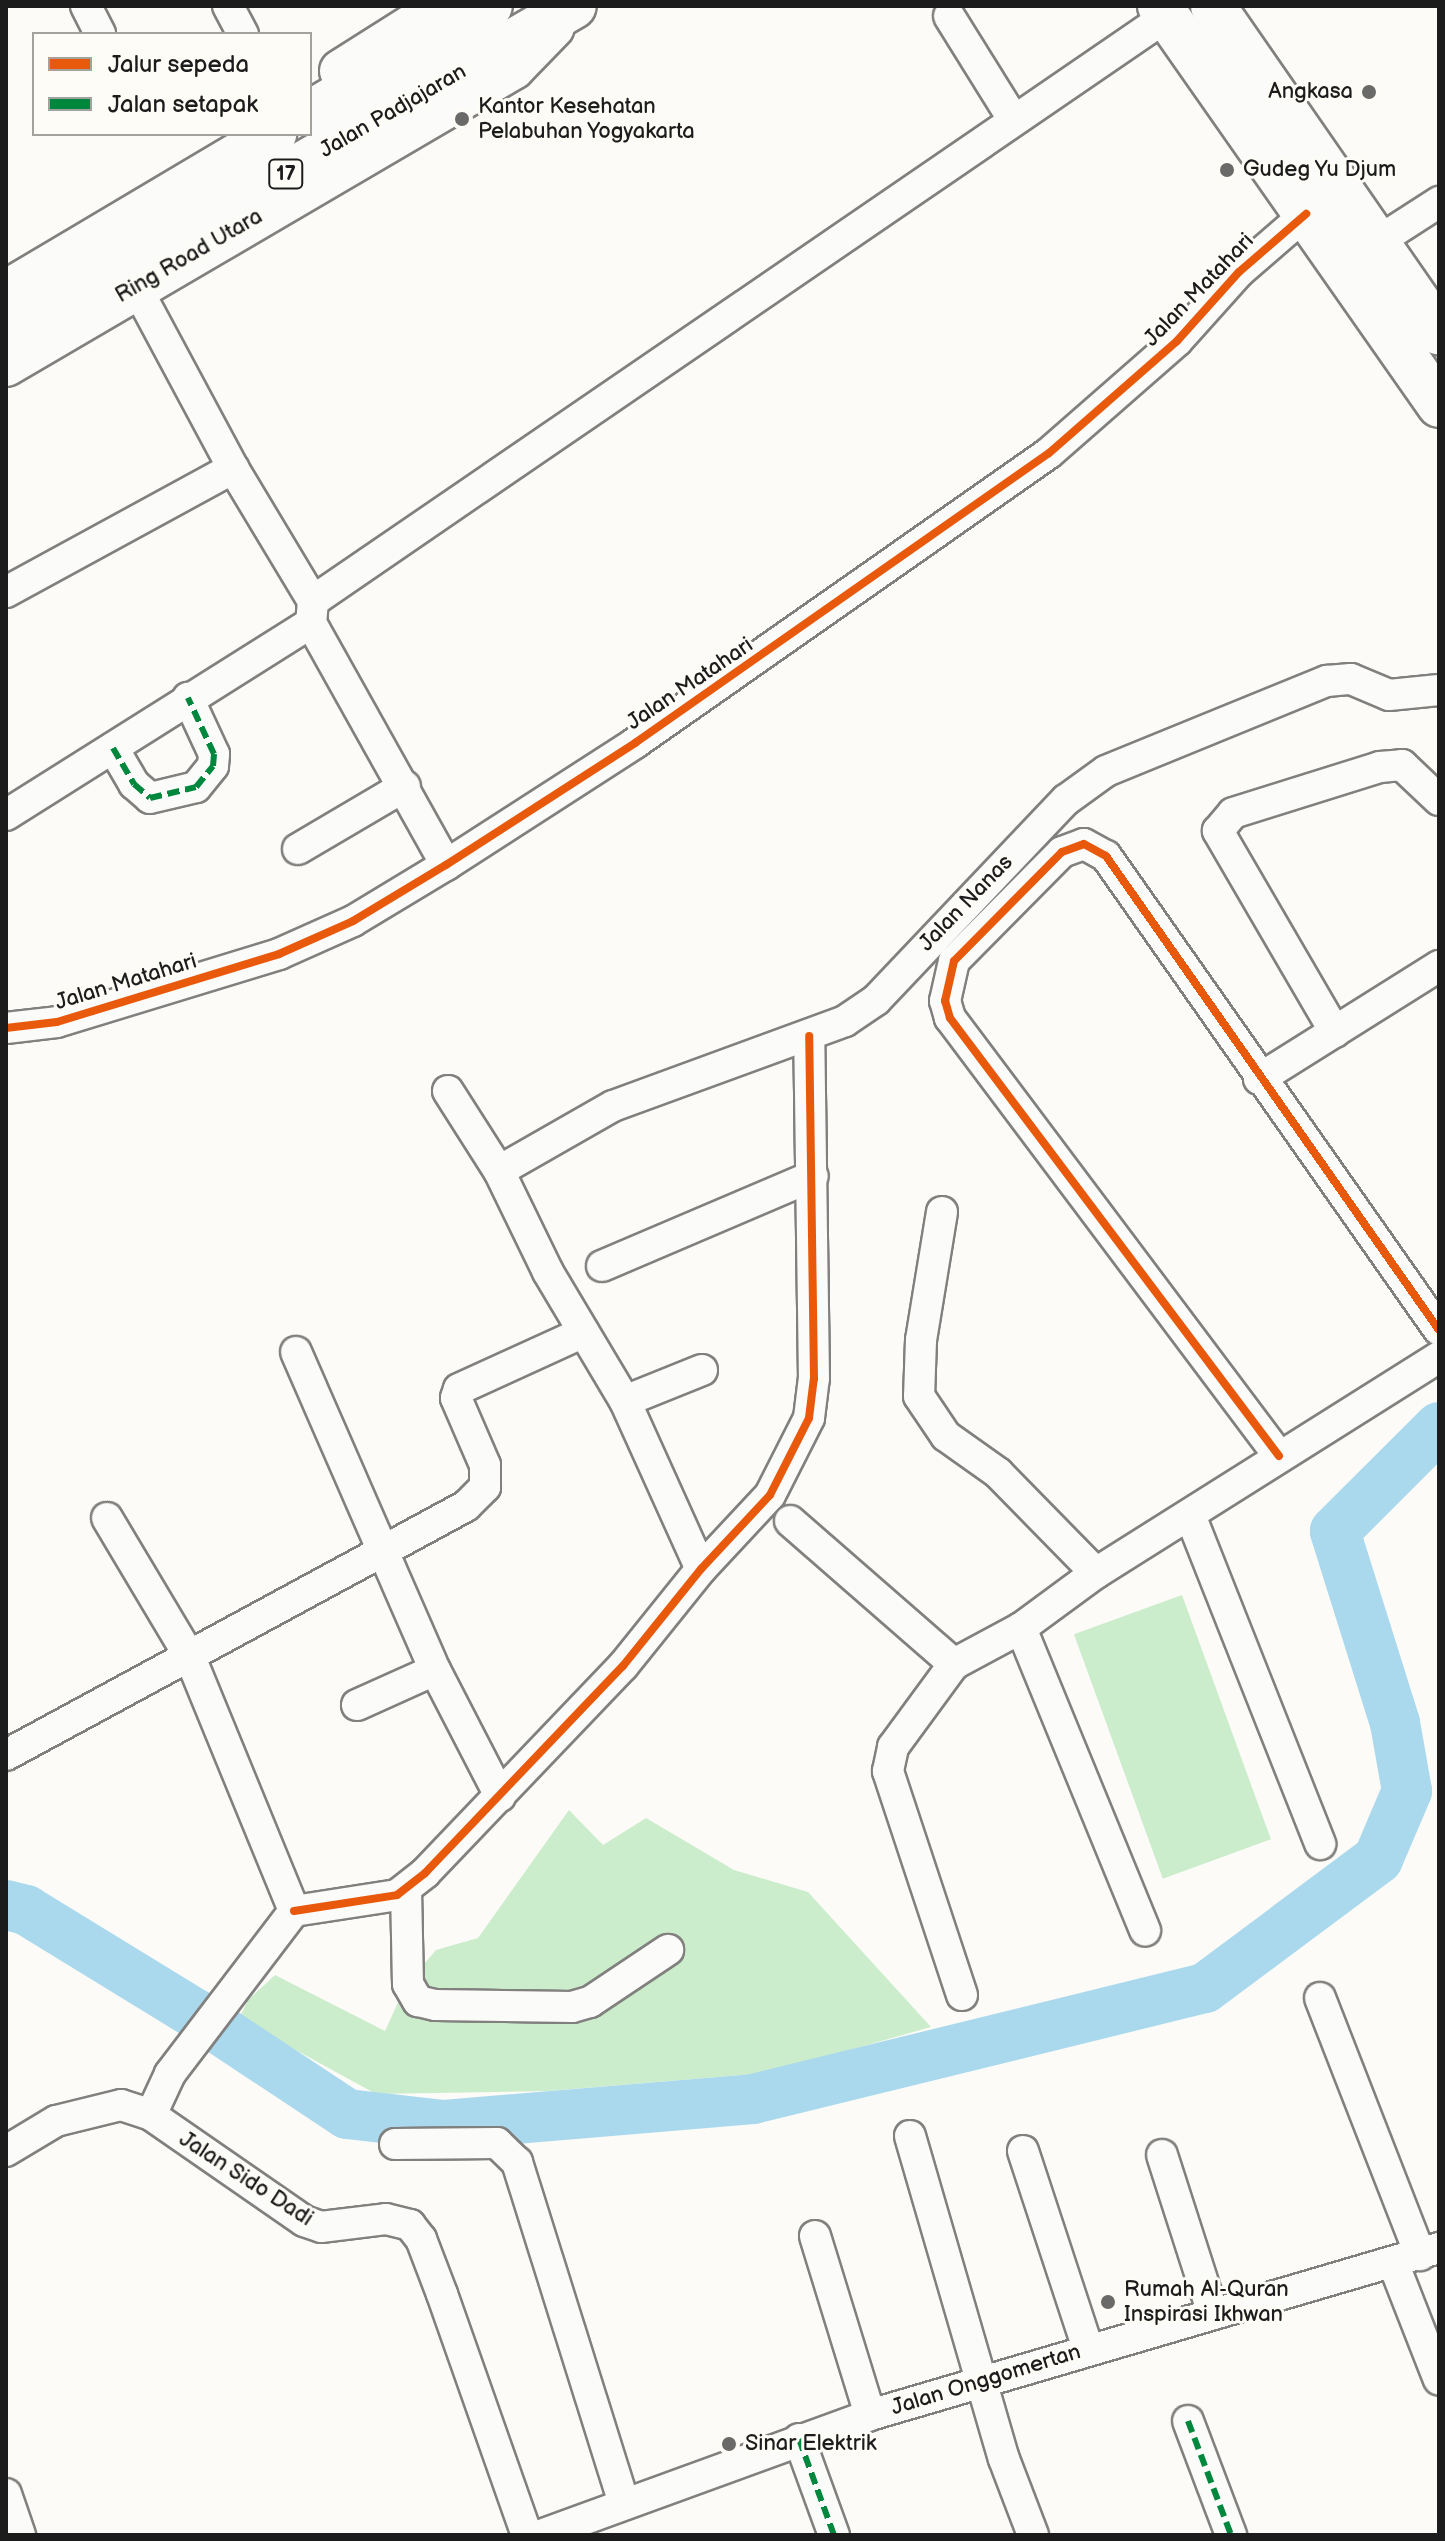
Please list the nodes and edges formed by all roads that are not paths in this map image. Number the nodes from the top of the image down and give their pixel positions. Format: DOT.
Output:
graph roads {
  1 [pos="86,6"];
  2 [pos="228,6"];
  3 [pos="444,6"];
  4 [pos="490,6"];
  5 [pos="1213,6"];
  6 [pos="570,8"];
  7 [pos="1163,11"];
  8 [pos="949,16"];
  9 [pos="99,32"];
  10 [pos="242,32"];
  11 [pos="312,89"];
  12 [pos="312,112"];
  13 [pos="1013,119"];
  14 [pos="235,136"];
  15 [pos="271,136"];
  16 [pos="1439,202"];
  17 [pos="1306,214"];
  18 [pos="1377,242"];
  19 [pos="6,270"];
  20 [pos="136,287"];
  21 [pos="6,293"];
  22 [pos="1439,332"];
  23 [pos="6,337"];
  24 [pos="6,365"];
  25 [pos="1433,382"];
  26 [pos="233,468"];
  27 [pos="6,592"];
  28 [pos="312,612"];
  29 [pos="1439,690"];
  30 [pos="188,698"];
  31 [pos="113,748"];
  32 [pos="405,786"];
  33 [pos="1439,800"];
  34 [pos="6,815"];
  35 [pos="298,849"];
  36 [pos="446,865"];
  37 [pos="1439,966"];
  38 [pos="6,1028"];
  39 [pos="1335,1032"];
  40 [pos="809,1036"];
  41 [pos="1259,1079"];
  42 [pos="448,1091"];
  43 [pos="499,1171"];
  44 [pos="813,1176"];
  45 [pos="942,1212"];
  46 [pos="602,1266"];
  47 [pos="1439,1330"];
  48 [pos="584,1332"];
  49 [pos="296,1352"];
  50 [pos="1439,1357"];
  51 [pos="702,1370"];
  52 [pos="625,1401"];
  53 [pos="1279,1456"];
  54 [pos="1190,1515"];
  55 [pos="107,1518"];
  56 [pos="790,1521"];
  57 [pos="384,1548"];
  58 [pos="701,1569"];
  59 [pos="1096,1573"];
  60 [pos="1021,1628"];
  61 [pos="190,1657"];
  62 [pos="954,1664"];
  63 [pos="435,1670"];
  64 [pos="357,1705"];
  65 [pos="6,1755"];
  66 [pos="500,1796"];
  67 [pos="1320,1844"];
  68 [pos="406,1889"];
  69 [pos="294,1911"];
  70 [pos="1145,1931"];
  71 [pos="668,1950"];
  72 [pos="962,1995"];
  73 [pos="1320,1998"];
  74 [pos="151,2115"];
  75 [pos="910,2136"];
  76 [pos="395,2144"];
  77 [pos="6,2151"];
  78 [pos="1023,2151"];
  79 [pos="1162,2155"];
  80 [pos="815,2236"];
  81 [pos="1418,2256"];
  82 [pos="1213,2314"];
  83 [pos="1088,2349"];
  84 [pos="1439,2380"];
  85 [pos="983,2382"];
  86 [pos="870,2415"];
  87 [pos="1188,2421"];
  88 [pos="799,2439"];
  89 [pos="6,2494"];
  90 [pos="624,2503"];
  91 [pos="20,2535"];
  92 [pos="527,2535"];
  93 [pos="541,2535"];
  94 [pos="834,2535"];
  95 [pos="1033,2535"];
  96 [pos="1231,2535"];
  1 -- 9 [label="street"];
  2 -- 10 [label="street"];
  3 -- 11 [label="street"];
  4 -- 12 [label="highway, Jalan Padjajaran"];
  5 -- 18 [label="highway"];
  6 -- 20 [label="street, Ring Road Utara"];
  6 -- 23 [label="highway, Jalan Padjajaran / 17"];
  7 -- 13 [label="street"];
  7 -- 17 [label="highway"];
  8 -- 13 [label="street"];
  13 -- 28 [label="street"];
  14 -- 19 [label="street"];
  15 -- 21 [label="highway, 17"];
  16 -- 18 [label="street"];
  17 -- 25 [label="highway"];
  17 -- 36 [label="street, Jalan Matahari"];
  18 -- 22 [label="highway"];
  20 -- 24 [label="street, Ring Road Utara"];
  20 -- 26 [label="street"];
  26 -- 27 [label="street"];
  26 -- 28 [label="street"];
  28 -- 30 [label="street"];
  28 -- 32 [label="street"];
  29 -- 40 [label="street, Jalan Nanas"];
  30 -- 31 [label="street"];
  30 -- 31 [label="street"];
  31 -- 34 [label="street"];
  32 -- 35 [label="street"];
  32 -- 36 [label="street"];
  33 -- 39 [label="street"];
  36 -- 38 [label="street, Jalan Matahari"];
  37 -- 39 [label="street"];
  39 -- 41 [label="street"];
  40 -- 43 [label="street, Jalan Nanas"];
  40 -- 44 [label="street"];
  41 -- 47 [label="street"];
  41 -- 53 [label="street"];
  42 -- 43 [label="street"];
  43 -- 48 [label="street"];
  44 -- 46 [label="street"];
  44 -- 58 [label="street"];
  45 -- 59 [label="street"];
  48 -- 52 [label="street"];
  48 -- 57 [label="street"];
  49 -- 57 [label="street"];
  50 -- 53 [label="street"];
  51 -- 52 [label="street"];
  52 -- 58 [label="street"];
  53 -- 54 [label="street"];
  54 -- 59 [label="street"];
  54 -- 67 [label="street"];
  55 -- 61 [label="street"];
  56 -- 62 [label="street"];
  57 -- 61 [label="street"];
  57 -- 63 [label="street"];
  58 -- 66 [label="street"];
  59 -- 60 [label="street"];
  60 -- 62 [label="street"];
  60 -- 70 [label="street"];
  61 -- 65 [label="street"];
  61 -- 69 [label="street"];
  62 -- 72 [label="street"];
  63 -- 64 [label="street"];
  63 -- 66 [label="street"];
  66 -- 68 [label="street"];
  68 -- 69 [label="street"];
  68 -- 71 [label="street"];
  69 -- 74 [label="street"];
  73 -- 81 [label="street"];
  74 -- 77 [label="street, Jalan Sido Dadi"];
  74 -- 92 [label="street, Jalan Sido Dadi"];
  75 -- 85 [label="street"];
  76 -- 90 [label="street"];
  78 -- 83 [label="street"];
  79 -- 82 [label="street"];
  80 -- 86 [label="street"];
  81 -- 82 [label="street, Jalan Onggomertan"];
  81 -- 84 [label="street"];
  82 -- 83 [label="street, Jalan Onggomertan"];
  83 -- 85 [label="street, Jalan Onggomertan"];
  85 -- 86 [label="street, Jalan Onggomertan"];
  85 -- 95 [label="street"];
  86 -- 88 [label="street, Jalan Onggomertan"];
  87 -- 96 [label="street"];
  88 -- 90 [label="street, Jalan Onggomertan"];
  88 -- 94 [label="street"];
  89 -- 91 [label="street"];
  90 -- 93 [label="street, Jalan Onggomertan"];
}
